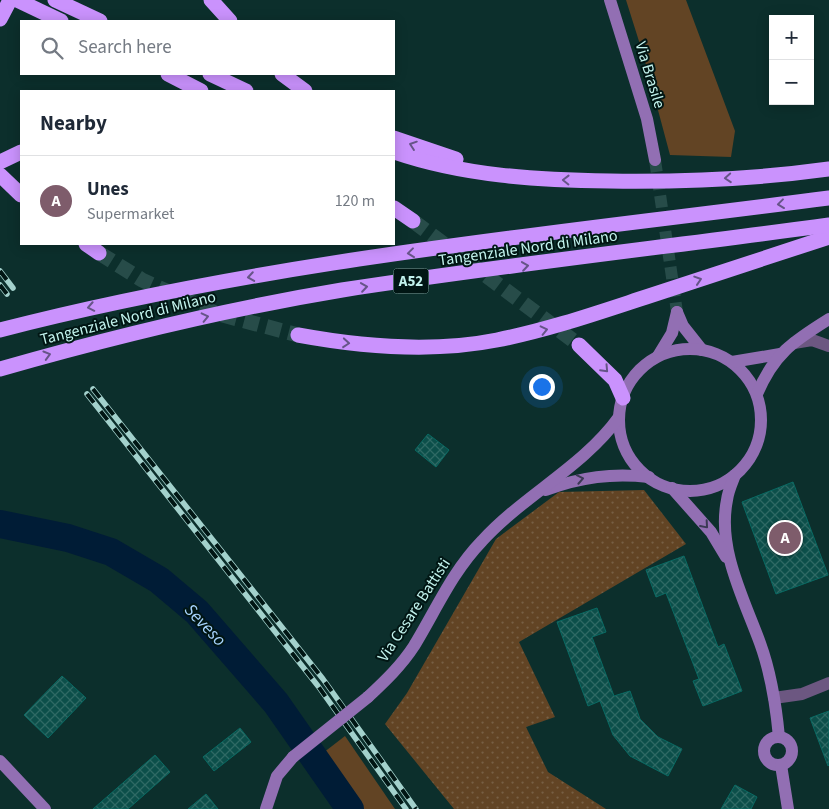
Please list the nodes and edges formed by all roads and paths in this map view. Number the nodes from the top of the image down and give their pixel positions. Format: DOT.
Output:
graph roads {
  1 [pos="10,0"];
  2 [pos="17,0"];
  3 [pos="55,0"];
  4 [pos="212,0"];
  5 [pos="610,0"];
  6 [pos="0,19"];
  7 [pos="59,20"];
  8 [pos="98,20"];
  9 [pos="229,20"];
  10 [pos="170,75"];
  11 [pos="212,75"];
  12 [pos="283,75"];
  13 [pos="199,90"];
  14 [pos="244,90"];
  15 [pos="304,90"];
  16 [pos="395,138"];
  17 [pos="395,152"];
  18 [pos="19,153"];
  19 [pos="655,160"];
  20 [pos="0,162"];
  21 [pos="829,168"];
  22 [pos="0,175"];
  23 [pos="510,176"];
  24 [pos="20,194"];
  25 [pos="829,198"];
  26 [pos="395,209"];
  27 [pos="413,221"];
  28 [pos="829,225"];
  29 [pos="829,237"];
  30 [pos="87,245"];
  31 [pos="99,253"];
  32 [pos="829,319"];
  33 [pos="0,330"];
  34 [pos="298,335"];
  35 [pos="794,343"];
  36 [pos="579,345"];
  37 [pos="829,346"];
  38 [pos="702,350"];
  39 [pos="780,354"];
  40 [pos="658,356"];
  41 [pos="732,362"];
  42 [pos="0,369"];
  43 [pos="757,394"];
  44 [pos="623,398"];
  45 [pos="620,416"];
  46 [pos="735,474"];
  47 [pos="649,477"];
  48 [pos="672,488"];
  49 [pos="534,494"];
  50 [pos="732,568"];
  51 [pos="829,683"];
  52 [pos="774,698"];
  53 [pos="778,737"];
  54 [pos="0,762"];
  55 [pos="781,765"];
  56 [pos="45,809"];
  57 [pos="266,809"];
  58 [pos="788,809"];
  1 -- 6 [label="highway"];
  2 -- 7 [label="highway"];
  3 -- 8 [label="highway"];
  4 -- 9 [label="highway"];
  5 -- 19 [label="street, Via Brasile"];
  10 -- 13 [label="highway"];
  11 -- 14 [label="highway"];
  12 -- 15 [label="highway"];
  23 -- 16 [label="highway, one-way"];
  17 -- 23 [label="highway"];
  18 -- 20 [label="highway"];
  21 -- 23 [label="highway, one-way"];
  22 -- 24 [label="highway"];
  25 -- 33 [label="highway, Tangenziale Nord di Milano / A52, one-way"];
  26 -- 27 [label="highway"];
  42 -- 28 [label="highway, Tangenziale Nord di Milano / A52, one-way"];
  34 -- 29 [label="highway, one-way"];
  30 -- 31 [label="highway"];
  32 -- 35 [label="street"];
  35 -- 37 [label="street"];
  35 -- 39 [label="street"];
  36 -- 44 [label="highway, one-way"];
  38 -- 40 [label="street"];
  38 -- 40 [label="street"];
  38 -- 41 [label="street"];
  39 -- 41 [label="street"];
  39 -- 43 [label="street"];
  40 -- 44 [label="street"];
  41 -- 43 [label="street"];
  43 -- 46 [label="street"];
  44 -- 45 [label="street"];
  45 -- 47 [label="street"];
  45 -- 49 [label="street, Via Cesare Battisti"];
  46 -- 48 [label="street"];
  46 -- 50 [label="street"];
  47 -- 48 [label="street"];
  49 -- 47 [label="street, Via Cesare Battisti, one-way"];
  48 -- 50 [label="street, one-way"];
  49 -- 57 [label="street, Via Cesare Battisti, bridge"];
  50 -- 52 [label="street"];
  51 -- 52 [label="street"];
  52 -- 53 [label="street"];
  53 -- 55 [label="street"];
  53 -- 55 [label="street"];
  54 -- 56 [label="street"];
  55 -- 58 [label="street"];
}
